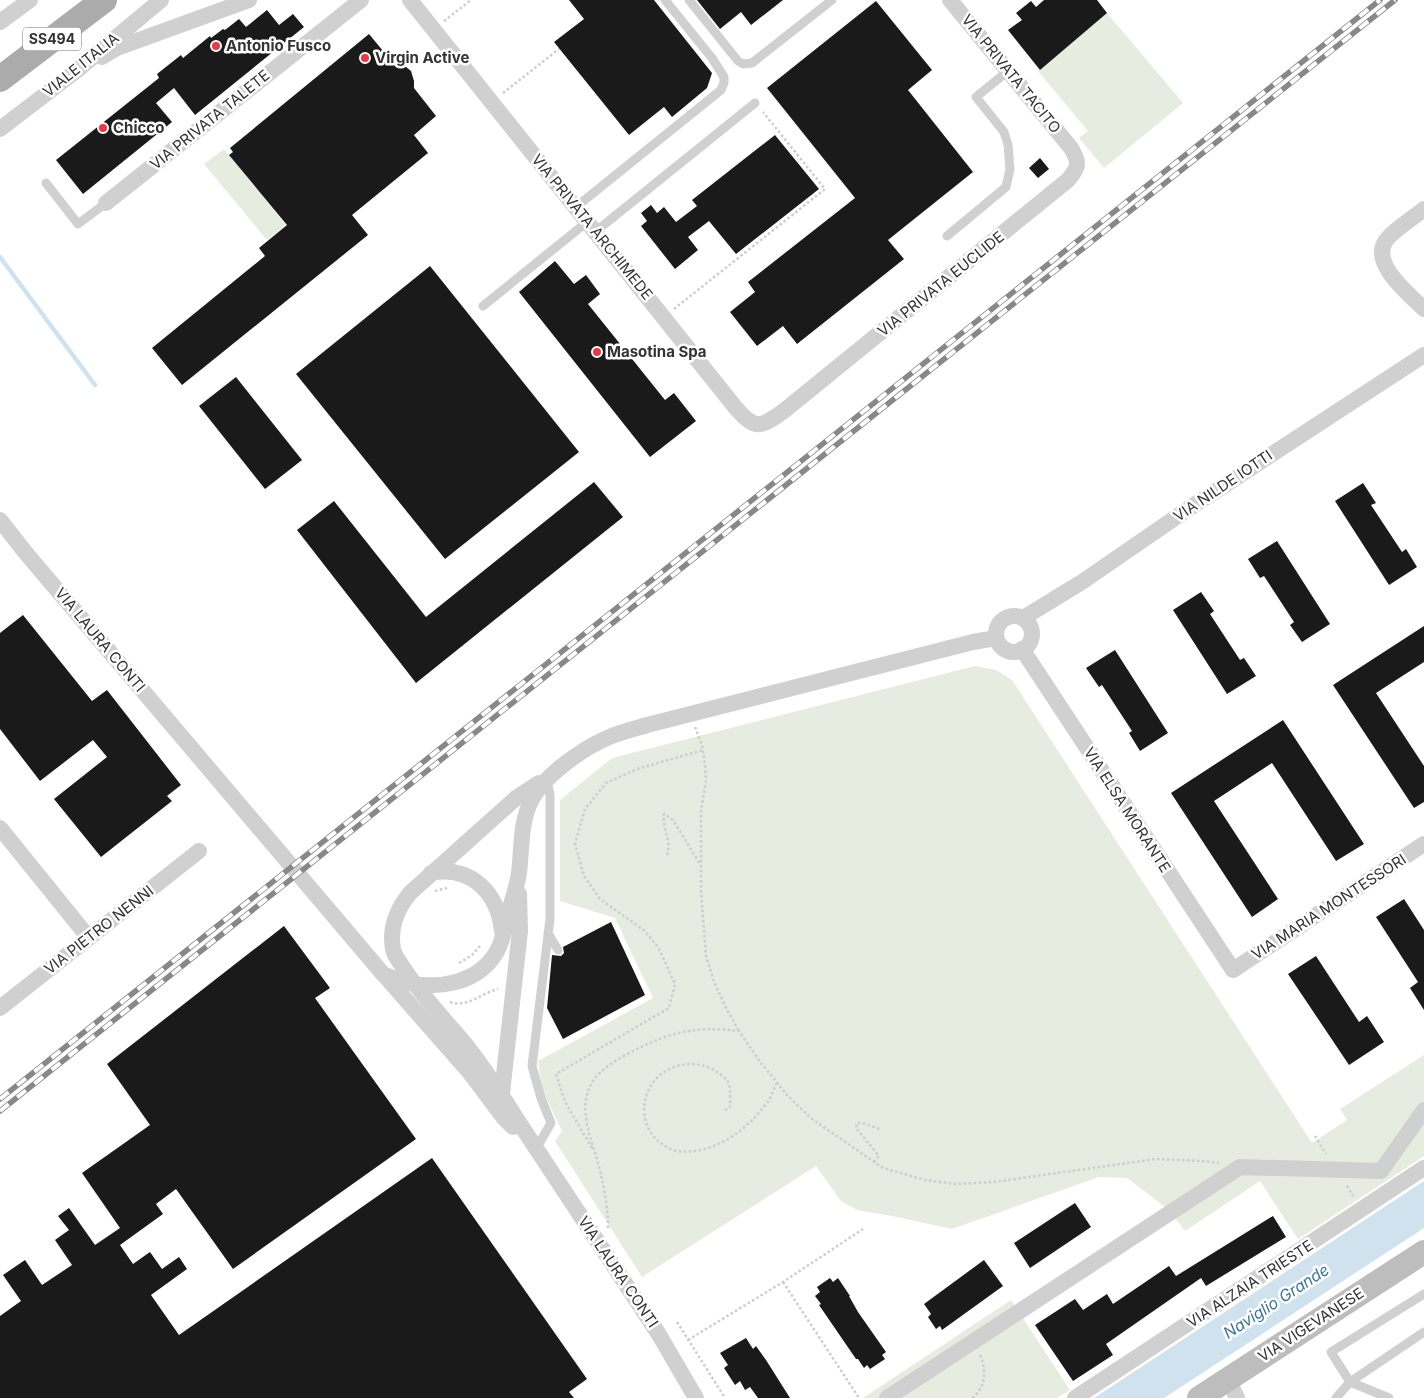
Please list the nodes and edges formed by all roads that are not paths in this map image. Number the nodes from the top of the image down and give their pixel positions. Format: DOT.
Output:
graph roads {
  1 [pos="30,0"];
  2 [pos="104,0"];
  3 [pos="117,0"];
  4 [pos="161,0"];
  5 [pos="249,0"];
  6 [pos="361,0"];
  7 [pos="410,0"];
  8 [pos="665,0"];
  9 [pos="689,0"];
  10 [pos="832,0"];
  11 [pos="950,0"];
  12 [pos="79,8"];
  13 [pos="140,17"];
  14 [pos="0,22"];
  15 [pos="154,35"];
  16 [pos="0,56"];
  17 [pos="76,71"];
  18 [pos="1008,71"];
  19 [pos="0,79"];
  20 [pos="755,103"];
  21 [pos="0,129"];
  22 [pos="1071,148"];
  23 [pos="46,183"];
  24 [pos="106,202"];
  25 [pos="576,207"];
  26 [pos="1424,209"];
  27 [pos="591,227"];
  28 [pos="947,236"];
  29 [pos="483,306"];
  30 [pos="1424,309"];
  31 [pos="1424,355"];
  32 [pos="785,410"];
  33 [pos="0,520"];
  34 [pos="1023,618"];
  35 [pos="996,638"];
  36 [pos="1022,649"];
  37 [pos="546,780"];
  38 [pos="0,828"];
  39 [pos="1424,844"];
  40 [pos="199,851"];
  41 [pos="431,873"];
  42 [pos="519,875"];
  43 [pos="548,933"];
  44 [pos="89,938"];
  45 [pos="501,941"];
  46 [pos="558,950"];
  47 [pos="1233,970"];
  48 [pos="383,974"];
  49 [pos="0,1008"];
  50 [pos="502,1093"];
  51 [pos="1424,1110"];
  52 [pos="536,1149"];
  53 [pos="1424,1168"];
  54 [pos="1424,1252"];
  55 [pos="1424,1294"];
  56 [pos="1424,1332"];
  57 [pos="1350,1382"];
  58 [pos="1232,1388"];
  59 [pos="696,1398"];
  60 [pos="887,1398"];
  61 [pos="1075,1398"];
  62 [pos="1199,1398"];
  63 [pos="1336,1398"];
  64 [pos="1389,1398"];
  1 -- 14 [label="street"];
  2 -- 12 [label="main road, SS494"];
  3 -- 12 [label="main road"];
  4 -- 13 [label="street, VIALE ITALIA"];
  5 -- 15 [label="street"];
  6 -- 24 [label="street, VIA PRIVATA TALETE"];
  7 -- 25 [label="street, VIA PRIVATA ARCHIMEDE"];
  8 -- 25 [label="lane"];
  9 -- 10 [label="lane"];
  11 -- 18 [label="street, VIA PRIVATA TACITO"];
  12 -- 16 [label="main road, SS494"];
  12 -- 19 [label="main road, SS494"];
  13 -- 15 [label="street"];
  13 -- 17 [label="street, VIALE ITALIA"];
  15 -- 17 [label="street"];
  17 -- 21 [label="street, VIALE ITALIA"];
  18 -- 22 [label="street, VIA PRIVATA TACITO"];
  18 -- 28 [label="lane"];
  20 -- 27 [label="lane"];
  22 -- 32 [label="street, VIA PRIVATA EUCLIDE"];
  23 -- 24 [label="lane"];
  25 -- 27 [label="street, VIA PRIVATA ARCHIMEDE"];
  26 -- 30 [label="street"];
  27 -- 29 [label="lane"];
  27 -- 32 [label="street, VIA PRIVATA ARCHIMEDE"];
  31 -- 34 [label="street, VIA NILDE IOTTI"];
  33 -- 48 [label="street, VIA LAURA CONTI"];
  34 -- 35 [label="street"];
  34 -- 36 [label="street"];
  35 -- 36 [label="street"];
  35 -- 37 [label="street"];
  36 -- 47 [label="street, VIA ELSA MORANTE"];
  37 -- 41 [label="street"];
  37 -- 42 [label="street"];
  37 -- 43 [label="lane"];
  38 -- 44 [label="street"];
  39 -- 47 [label="street, VIA MARIA MONTESSORI"];
  40 -- 44 [label="street, VIA PIETRO NENNI"];
  41 -- 45 [label="street"];
  41 -- 50 [label="street"];
  42 -- 45 [label="street"];
  42 -- 50 [label="street"];
  43 -- 46 [label="lane"];
  43 -- 52 [label="lane"];
  44 -- 49 [label="street, VIA PIETRO NENNI"];
  45 -- 48 [label="street"];
  48 -- 52 [label="street, VIA LAURA CONTI"];
  50 -- 52 [label="street"];
  51 -- 60 [label="street"];
  52 -- 59 [label="street, VIA LAURA CONTI"];
  53 -- 61 [label="street, VIA ALZAIA TRIESTE"];
  54 -- 58 [label="main road, VIA VIGEVANESE"];
  55 -- 57 [label="lane"];
  56 -- 57 [label="lane"];
  57 -- 63 [label="lane"];
  57 -- 64 [label="lane"];
  58 -- 62 [label="main road, VIA VIGEVANESE"];
}
